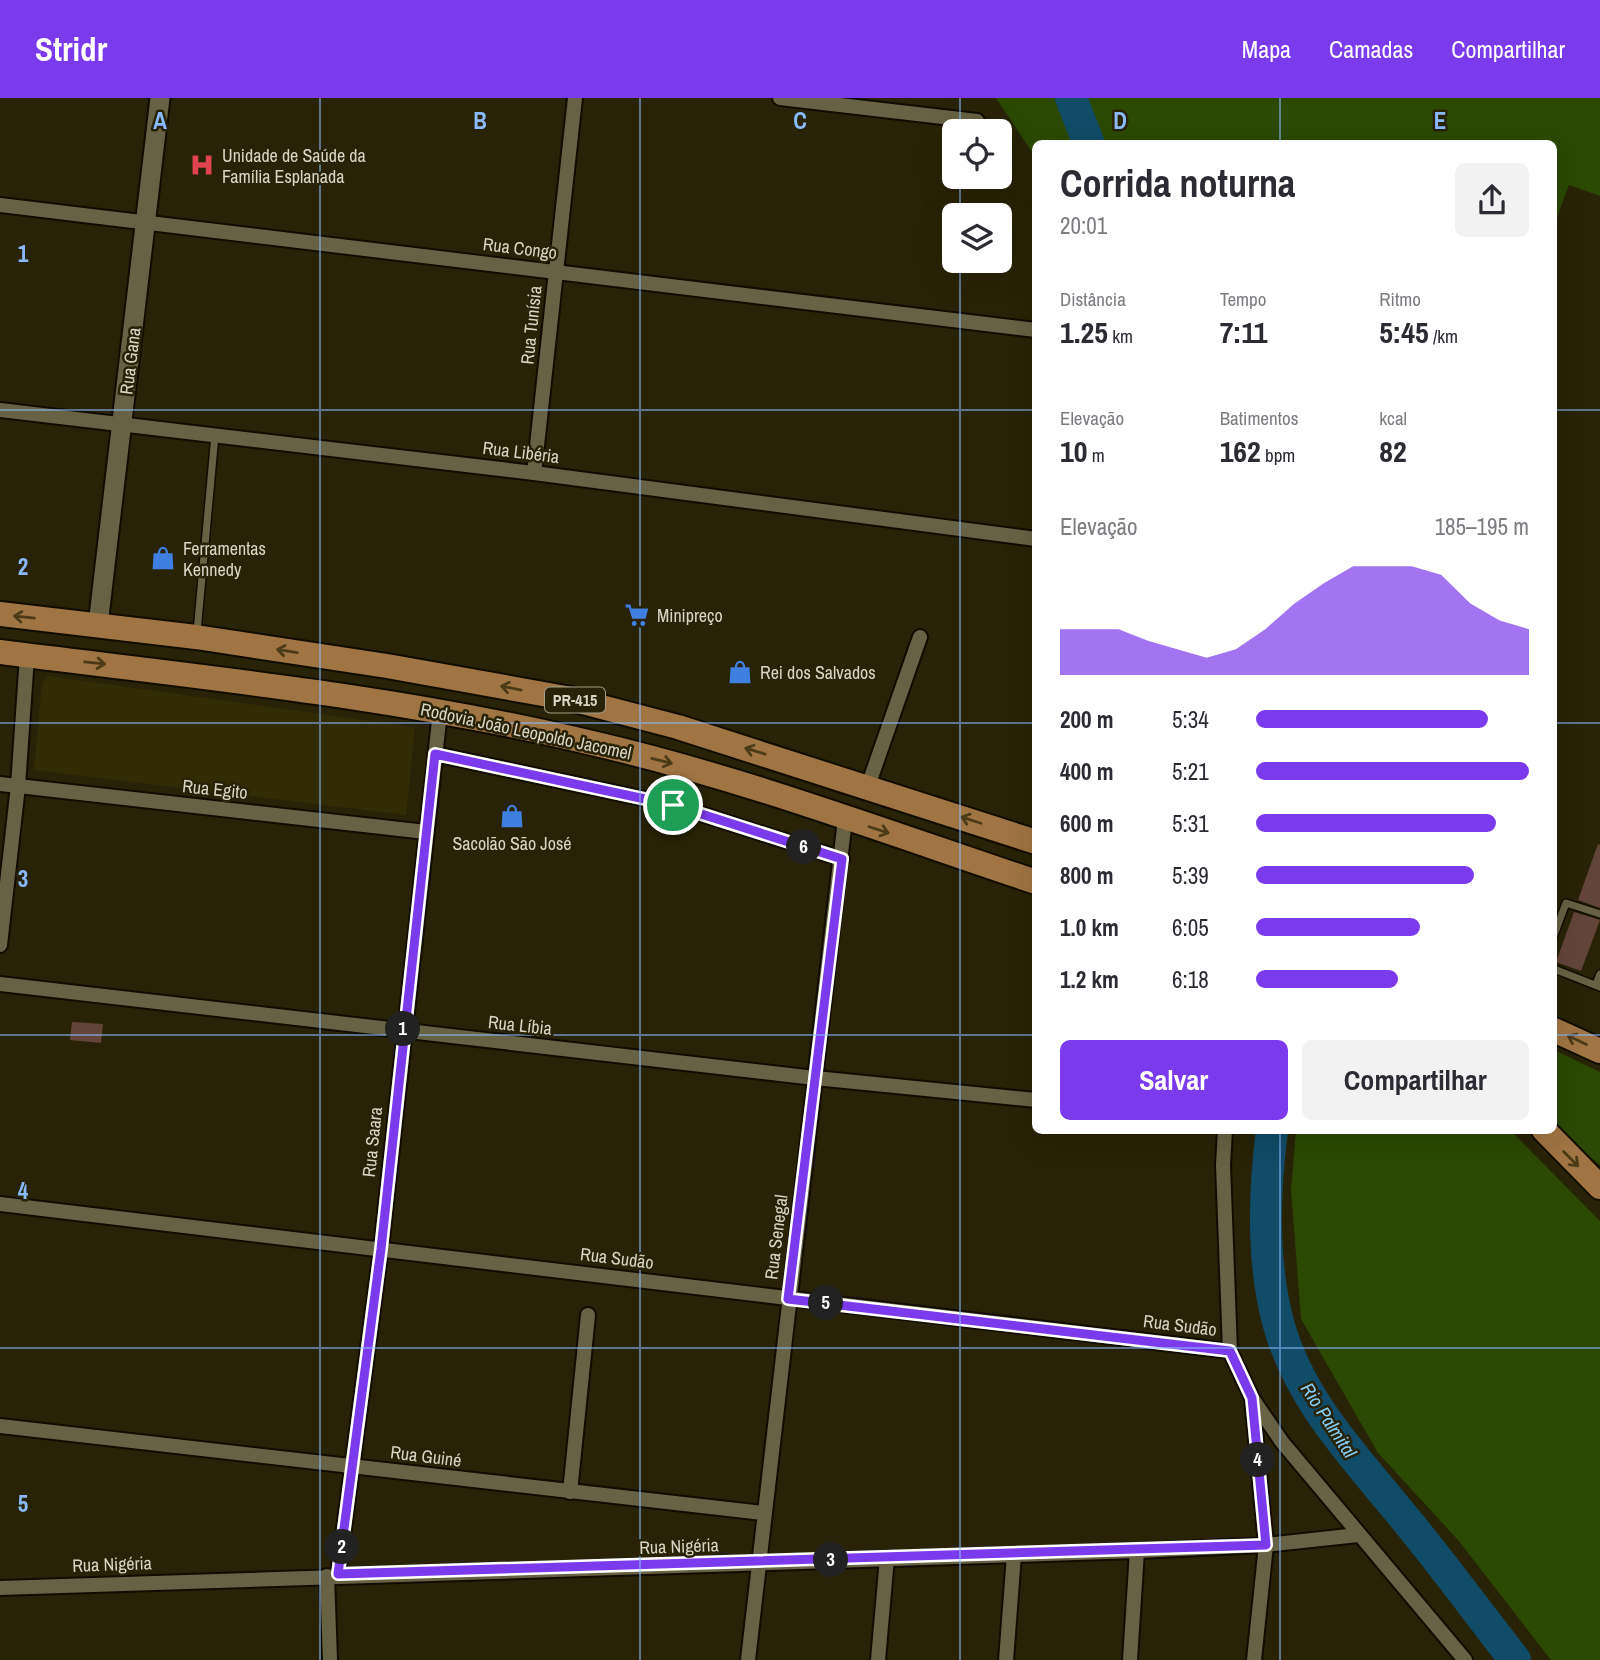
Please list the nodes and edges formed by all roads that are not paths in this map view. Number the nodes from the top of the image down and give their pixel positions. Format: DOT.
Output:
graph roads {
  1 [pos="160,98"];
  2 [pos="575,98"];
  3 [pos="780,98"];
  4 [pos="960,119"];
  5 [pos="0,205"];
  6 [pos="146,223"];
  7 [pos="556,272"];
  8 [pos="1032,330"];
  9 [pos="0,410"];
  10 [pos="122,424"];
  11 [pos="215,434"];
  12 [pos="534,473"];
  13 [pos="1032,538"];
  14 [pos="0,614"];
  15 [pos="98,625"];
  16 [pos="197,637"];
  17 [pos="920,637"];
  18 [pos="0,652"];
  19 [pos="27,656"];
  20 [pos="440,712"];
  21 [pos="435,754"];
  22 [pos="0,784"];
  23 [pos="18,786"];
  24 [pos="868,786"];
  25 [pos="845,818"];
  26 [pos="426,832"];
  27 [pos="1032,841"];
  28 [pos="842,859"];
  29 [pos="1032,881"];
  30 [pos="1600,914"];
  31 [pos="1557,927"];
  32 [pos="0,945"];
  33 [pos="1557,969"];
  34 [pos="1600,974"];
  35 [pos="0,985"];
  36 [pos="1598,986"];
  37 [pos="403,1031"];
  38 [pos="1557,1031"];
  39 [pos="1600,1051"];
  40 [pos="815,1078"];
  41 [pos="1032,1100"];
  42 [pos="1225,1134"];
  43 [pos="1548,1134"];
  44 [pos="1600,1187"];
  45 [pos="0,1204"];
  46 [pos="381,1249"];
  47 [pos="788,1299"];
  48 [pos="589,1315"];
  49 [pos="1230,1351"];
  50 [pos="1252,1398"];
  51 [pos="0,1426"];
  52 [pos="354,1466"];
  53 [pos="570,1492"];
  54 [pos="763,1513"];
  55 [pos="1358,1535"];
  56 [pos="1266,1545"];
  57 [pos="1137,1551"];
  58 [pos="1014,1555"];
  59 [pos="887,1558"];
  60 [pos="758,1563"];
  61 [pos="332,1575"];
  62 [pos="0,1588"];
  63 [pos="330,1660"];
  64 [pos="748,1660"];
  65 [pos="878,1660"];
  66 [pos="1006,1660"];
  67 [pos="1130,1660"];
  68 [pos="1254,1660"];
  69 [pos="1465,1660"];
  1 -- 6 [label="street, Rua Gana"];
  2 -- 7 [label="street, Rua Tunísia"];
  3 -- 4 [label="street"];
  5 -- 6 [label="street, Rua Congo"];
  6 -- 7 [label="street, Rua Congo"];
  6 -- 10 [label="street, Rua Gana"];
  7 -- 8 [label="street, Rua Congo"];
  7 -- 12 [label="street, Rua Tunísia"];
  9 -- 10 [label="street, Rua Libéria"];
  10 -- 11 [label="street, Rua Libéria"];
  10 -- 15 [label="street, Rua Gana"];
  11 -- 12 [label="street, Rua Libéria"];
  11 -- 16 [label="lane"];
  12 -- 13 [label="street, Rua Libéria"];
  15 -- 14 [label="highway, Rodovia João Leopoldo Jacomel / PR-415, one-way"];
  15 -- 16 [label="highway, Rodovia João Leopoldo Jacomel / PR-415"];
  15 -- 19 [label="highway"];
  24 -- 16 [label="highway, Rodovia João Leopoldo Jacomel / PR-415, one-way"];
  17 -- 24 [label="street"];
  18 -- 19 [label="highway, Rodovia João Leopoldo Jacomel / PR-415"];
  19 -- 20 [label="highway, Rodovia João Leopoldo Jacomel / PR-415, one-way"];
  19 -- 23 [label="street"];
  20 -- 21 [label="street, Rua Saara"];
  20 -- 25 [label="highway, Rodovia João Leopoldo Jacomel / PR-415, one-way"];
  21 -- 26 [label="street, Rua Saara"];
  21 -- 28 [label="street"];
  22 -- 23 [label="street, Rua Egito"];
  23 -- 26 [label="street, Rua Egito"];
  23 -- 32 [label="street"];
  27 -- 24 [label="highway, Rodovia João Leopoldo Jacomel / PR-415, one-way"];
  25 -- 28 [label="street, Rua Senegal"];
  25 -- 29 [label="highway, Rodovia João Leopoldo Jacomel / PR-415, one-way"];
  26 -- 37 [label="street, Rua Saara"];
  28 -- 40 [label="street, Rua Senegal"];
  30 -- 31 [label="lane"];
  33 -- 36 [label="lane"];
  34 -- 36 [label="lane"];
  35 -- 37 [label="street, Rua Líbia"];
  37 -- 40 [label="street, Rua Líbia"];
  37 -- 46 [label="street, Rua Saara"];
  39 -- 38 [label="highway, one-way"];
  40 -- 41 [label="street, Rua Líbia"];
  40 -- 47 [label="street, Rua Senegal"];
  42 -- 49 [label="street"];
  43 -- 44 [label="highway, one-way"];
  45 -- 46 [label="street, Rua Sudão"];
  46 -- 47 [label="street, Rua Sudão"];
  46 -- 52 [label="street, Rua Saara"];
  47 -- 49 [label="street, Rua Sudão"];
  47 -- 54 [label="street, Rua Senegal"];
  48 -- 53 [label="street"];
  49 -- 50 [label="street"];
  50 -- 55 [label="street"];
  50 -- 56 [label="street"];
  51 -- 52 [label="street, Rua Guiné"];
  52 -- 53 [label="street, Rua Guiné"];
  52 -- 61 [label="street, Rua Saara"];
  53 -- 54 [label="street, Rua Guiné"];
  54 -- 60 [label="street, Rua Senegal"];
  55 -- 56 [label="street, Rua Nigéria"];
  55 -- 69 [label="street"];
  56 -- 57 [label="street, Rua Nigéria"];
  56 -- 68 [label="street"];
  57 -- 58 [label="street, Rua Nigéria"];
  57 -- 67 [label="street"];
  58 -- 59 [label="street, Rua Nigéria"];
  58 -- 66 [label="street"];
  59 -- 60 [label="street, Rua Nigéria"];
  59 -- 65 [label="street"];
  60 -- 61 [label="street, Rua Nigéria"];
  60 -- 64 [label="street, Rua Senegal"];
  61 -- 62 [label="street, Rua Nigéria"];
  61 -- 63 [label="street, Rua Saara"];
}
